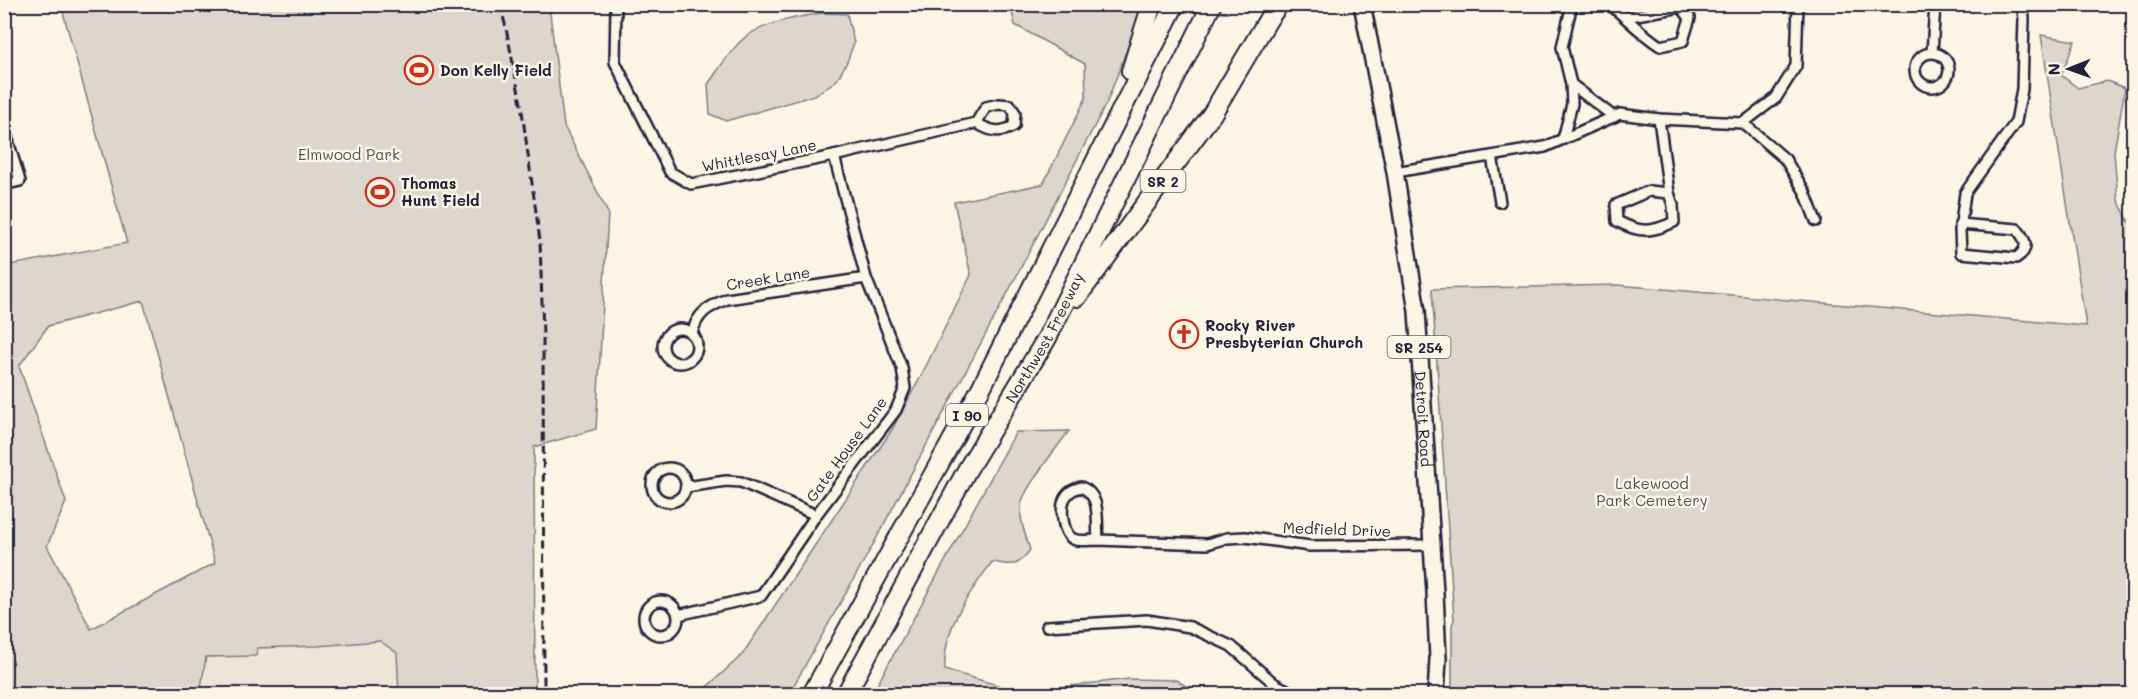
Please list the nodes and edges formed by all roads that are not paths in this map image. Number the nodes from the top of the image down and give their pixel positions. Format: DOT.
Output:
graph roads {
  1 [pos="616,4"];
  2 [pos="1152,4"];
  3 [pos="1175,4"];
  4 [pos="1212,4"];
  5 [pos="1279,4"];
  6 [pos="1362,4"];
  7 [pos="1572,4"];
  8 [pos="1609,4"];
  9 [pos="1798,4"];
  10 [pos="1935,4"];
  11 [pos="2022,4"];
  12 [pos="1626,17"];
  13 [pos="1932,53"];
  14 [pos="1571,84"];
  15 [pos="1614,117"];
  16 [pos="1659,119"];
  17 [pos="976,123"];
  18 [pos="1743,123"];
  19 [pos="4,127"];
  20 [pos="1112,129"];
  21 [pos="1563,139"];
  22 [pos="834,156"];
  23 [pos="1492,156"];
  24 [pos="1395,172"];
  25 [pos="4,185"];
  26 [pos="1669,193"];
  27 [pos="1500,202"];
  28 [pos="1816,221"];
  29 [pos="1960,224"];
  30 [pos="866,278"];
  31 [pos="692,334"];
  32 [pos="1047,338"];
  33 [pos="686,487"];
  34 [pos="816,516"];
  35 [pos="1098,540"];
  36 [pos="1432,545"];
  37 [pos="678,615"];
  38 [pos="1047,626"];
  39 [pos="1275,684"];
  40 [pos="812,694"];
  41 [pos="846,694"];
  42 [pos="1267,694"];
  43 [pos="1295,694"];
  44 [pos="1436,694"];
  1 -- 22 [label="street, Whittlesay Lane"];
  2 -- 20 [label="highway"];
  3 -- 20 [label="highway, Northwest Freeway / I 90"];
  4 -- 32 [label="highway, Northwest Freeway / I 90"];
  5 -- 32 [label="highway, SR 2"];
  6 -- 24 [label="main road, Detroit Road / SR 254"];
  7 -- 14 [label="street"];
  8 -- 12 [label="street"];
  9 -- 18 [label="street"];
  10 -- 13 [label="street"];
  11 -- 29 [label="street"];
  12 -- 12 [label="street"];
  14 -- 15 [label="street"];
  14 -- 21 [label="street"];
  15 -- 16 [label="street"];
  15 -- 21 [label="street"];
  16 -- 18 [label="street"];
  16 -- 26 [label="street"];
  17 -- 22 [label="street, Whittlesay Lane"];
  18 -- 28 [label="street"];
  19 -- 25 [label="street"];
  20 -- 40 [label="highway, Northwest Freeway / I 90"];
  21 -- 23 [label="street"];
  22 -- 30 [label="street, Gate House Lane"];
  23 -- 24 [label="street"];
  23 -- 27 [label="street"];
  24 -- 36 [label="main road, Detroit Road / SR 254"];
  26 -- 26 [label="street"];
  29 -- 29 [label="street"];
  30 -- 31 [label="street, Creek Lane"];
  30 -- 34 [label="street, Gate House Lane"];
  32 -- 41 [label="highway, Northwest Freeway / I 90"];
  33 -- 34 [label="street"];
  34 -- 37 [label="street, Gate House Lane"];
  35 -- 35 [label="street, Medfield Drive"];
  35 -- 36 [label="street, Medfield Drive"];
  36 -- 44 [label="main road, Detroit Road / SR 254"];
  38 -- 39 [label="street"];
  39 -- 42 [label="street"];
  39 -- 43 [label="street"];
}
